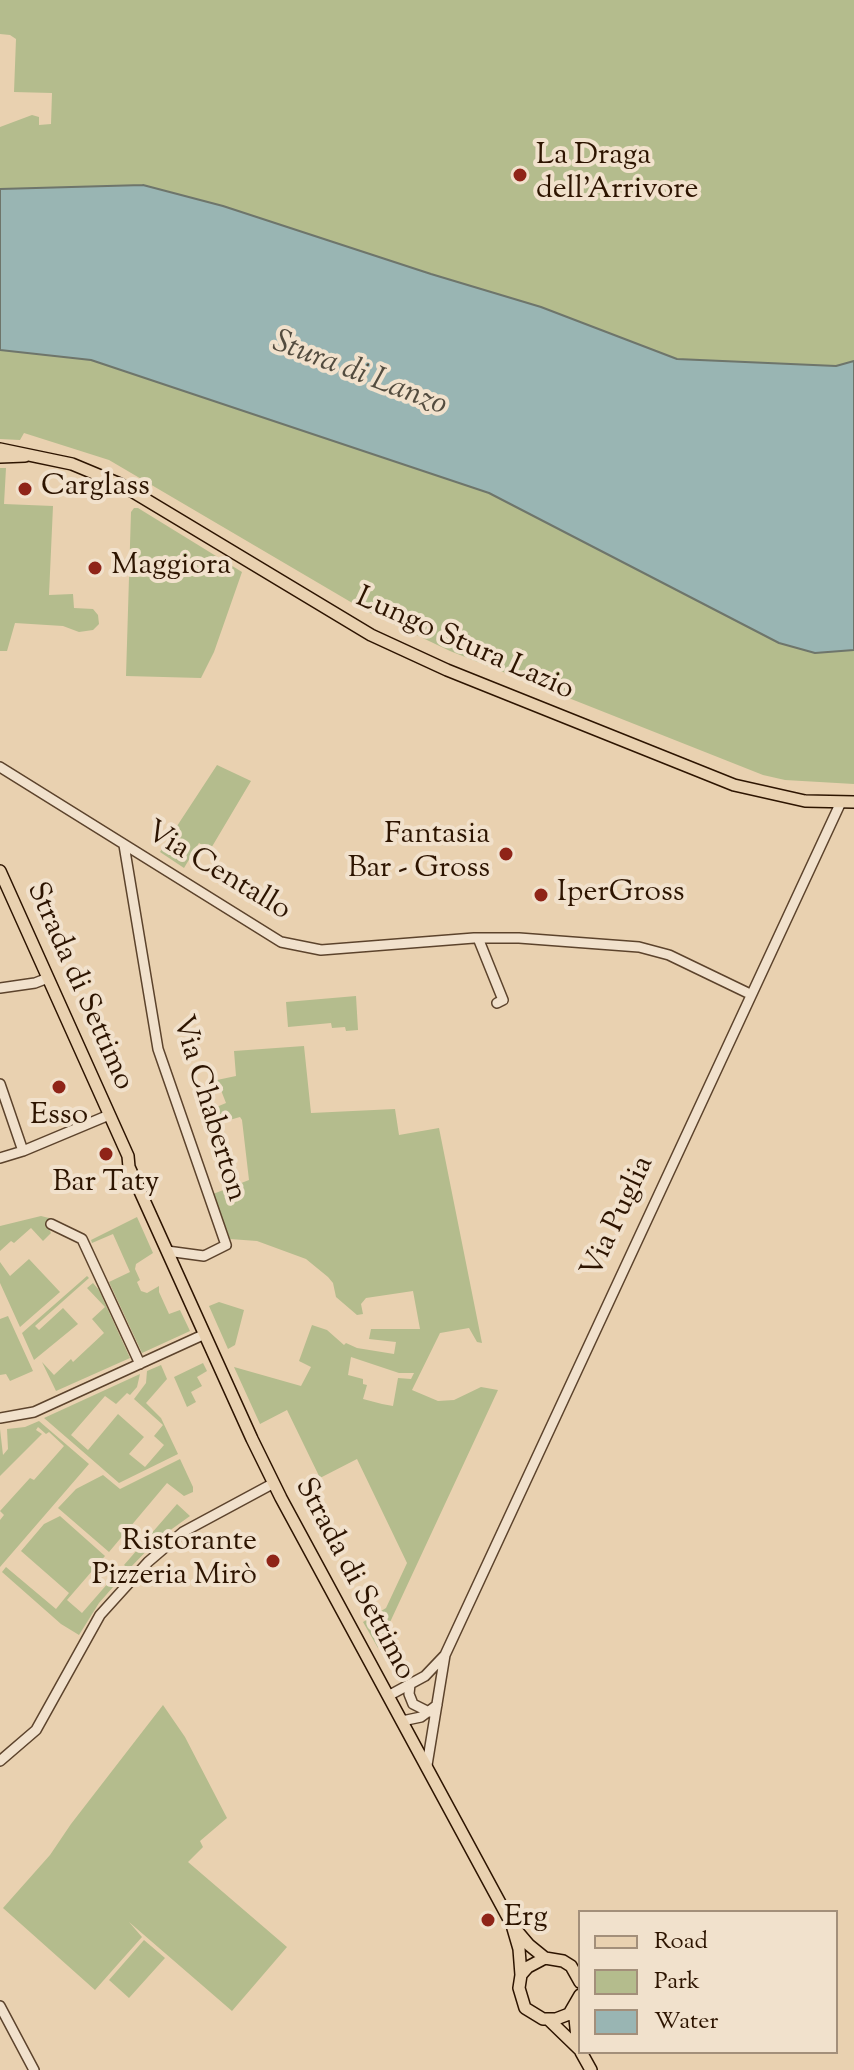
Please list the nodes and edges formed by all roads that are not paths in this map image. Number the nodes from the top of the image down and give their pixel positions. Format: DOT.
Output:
graph roads {
  1 [pos="0,449"];
  2 [pos="34,455"];
  3 [pos="0,457"];
  4 [pos="0,767"];
  5 [pos="841,802"];
  6 [pos="854,802"];
  7 [pos="124,845"];
  8 [pos="0,871"];
  9 [pos="0,889"];
  10 [pos="478,938"];
  11 [pos="45,980"];
  12 [pos="0,988"];
  13 [pos="750,994"];
  14 [pos="497,1003"];
  15 [pos="0,1084"];
  16 [pos="106,1117"];
  17 [pos="23,1151"];
  18 [pos="0,1158"];
  19 [pos="51,1224"];
  20 [pos="167,1251"];
  21 [pos="205,1334"];
  22 [pos="140,1364"];
  23 [pos="0,1418"];
  24 [pos="274,1483"];
  25 [pos="445,1655"];
  26 [pos="410,1684"];
  27 [pos="388,1696"];
  28 [pos="433,1708"];
  29 [pos="402,1721"];
  30 [pos="0,1761"];
  31 [pos="427,1765"];
  32 [pos="512,1925"];
  33 [pos="545,1958"];
  34 [pos="521,1975"];
  35 [pos="578,1978"];
  36 [pos="578,2000"];
  37 [pos="0,2006"];
  38 [pos="574,2009"];
  39 [pos="549,2020"];
  40 [pos="578,2036"];
  41 [pos="578,2048"];
  42 [pos="34,2070"];
  1 -- 2 [label="main road, Lungo Stura Lazio"];
  2 -- 3 [label="main road, Lungo Stura Lazio"];
  2 -- 5 [label="main road, Lungo Stura Lazio"];
  4 -- 7 [label="street, Via Centallo"];
  5 -- 6 [label="main road, Lungo Stura Lazio"];
  5 -- 13 [label="street, Via Puglia"];
  7 -- 10 [label="street, Via Centallo"];
  7 -- 20 [label="street, Via Chaberton"];
  8 -- 11 [label="main road, Strada di Settimo"];
  9 -- 11 [label="main road, Strada di Settimo"];
  10 -- 13 [label="street, Via Centallo"];
  10 -- 14 [label="street"];
  11 -- 12 [label="street"];
  11 -- 16 [label="main road, Strada di Settimo"];
  13 -- 25 [label="street, Via Puglia"];
  15 -- 17 [label="street"];
  16 -- 17 [label="street"];
  16 -- 20 [label="main road, Strada di Settimo"];
  17 -- 18 [label="street"];
  19 -- 22 [label="street"];
  20 -- 21 [label="main road, Strada di Settimo"];
  21 -- 22 [label="street"];
  21 -- 24 [label="main road, Strada di Settimo"];
  22 -- 23 [label="street"];
  24 -- 27 [label="main road, Strada di Settimo"];
  24 -- 30 [label="street"];
  25 -- 26 [label="street, Via Puglia"];
  25 -- 28 [label="street, Via Puglia"];
  26 -- 27 [label="street, Via Puglia"];
  26 -- 28 [label="street"];
  27 -- 29 [label="main road, Strada di Settimo"];
  28 -- 29 [label="street"];
  28 -- 31 [label="street, Via Puglia"];
  29 -- 31 [label="main road, Strada di Settimo"];
  31 -- 32 [label="main road, Strada di Settimo"];
  32 -- 33 [label="main road, Strada di Settimo"];
  32 -- 34 [label="main road, Strada di Settimo"];
  33 -- 34 [label="main road"];
  33 -- 35 [label="main road, Strada di Settimo"];
  34 -- 39 [label="main road, Strada di Settimo"];
  36 -- 38 [label="main road"];
  37 -- 42 [label="street"];
  38 -- 39 [label="main road"];
  38 -- 40 [label="main road"];
  39 -- 41 [label="main road"];
}
